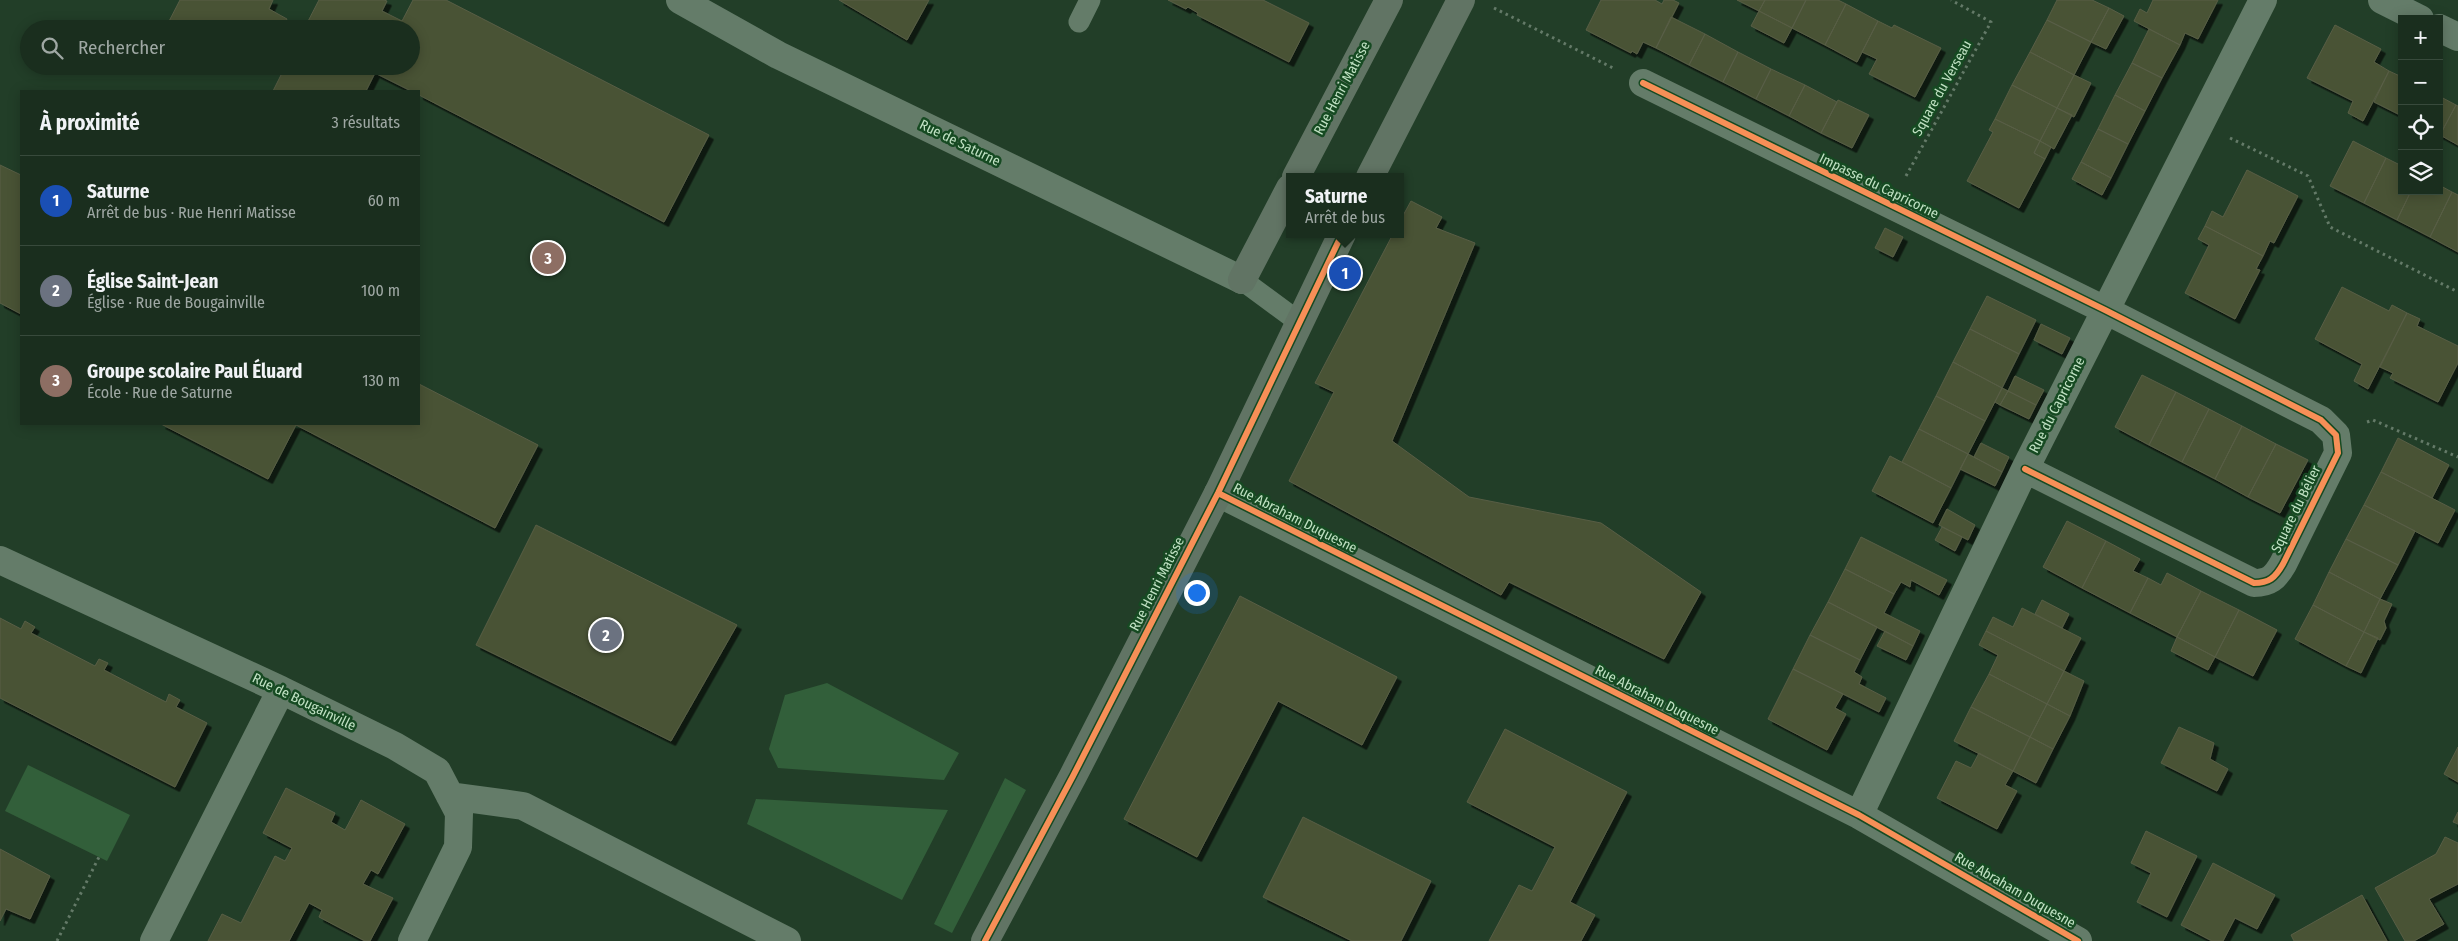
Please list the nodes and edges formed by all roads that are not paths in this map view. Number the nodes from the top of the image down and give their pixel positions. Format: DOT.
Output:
graph roads {
  1 [pos="680,0"];
  2 [pos="1090,0"];
  3 [pos="1389,0"];
  4 [pos="2263,0"];
  5 [pos="2382,0"];
  6 [pos="1474,2"];
  7 [pos="2412,15"];
  8 [pos="1079,22"];
  9 [pos="2443,30"];
  10 [pos="2458,38"];
  11 [pos="1643,84"];
  12 [pos="1298,173"];
  13 [pos="1372,173"];
  14 [pos="1286,196"];
  15 [pos="1340,238"];
  16 [pos="1242,280"];
  17 [pos="2105,310"];
  18 [pos="1299,322"];
  19 [pos="2025,469"];
  20 [pos="1218,493"];
  21 [pos="0,560"];
  22 [pos="281,690"];
  23 [pos="450,796"];
  24 [pos="1860,815"];
  25 [pos="154,941"];
  26 [pos="412,941"];
  27 [pos="787,941"];
  28 [pos="984,941"];
  29 [pos="2078,941"];
  1 -- 16 [label="street, Rue de Saturne"];
  2 -- 8 [label="lane"];
  3 -- 12 [label="street, Rue Henri Matisse"];
  4 -- 17 [label="street, Rue du Capricorne"];
  5 -- 7 [label="street"];
  6 -- 13 [label="street"];
  9 -- 10 [label="street"];
  11 -- 17 [label="street, Impasse du Capricorne"];
  14 -- 16 [label="street"];
  15 -- 18 [label="street, Rue Henri Matisse"];
  16 -- 18 [label="lane"];
  17 -- 19 [label="street, Rue du Capricorne"];
  17 -- 19 [label="street, Square du Bélier"];
  18 -- 20 [label="street, Rue Henri Matisse"];
  19 -- 24 [label="street, Rue du Capricorne"];
  20 -- 24 [label="street, Rue Abraham Duquesne"];
  20 -- 28 [label="street, Rue Henri Matisse"];
  21 -- 22 [label="street, Rue de Bougainville"];
  22 -- 23 [label="street, Rue de Bougainville"];
  22 -- 25 [label="street"];
  23 -- 26 [label="street, Rue de Bougainville"];
  23 -- 27 [label="street"];
  24 -- 29 [label="street, Rue Abraham Duquesne"];
}
